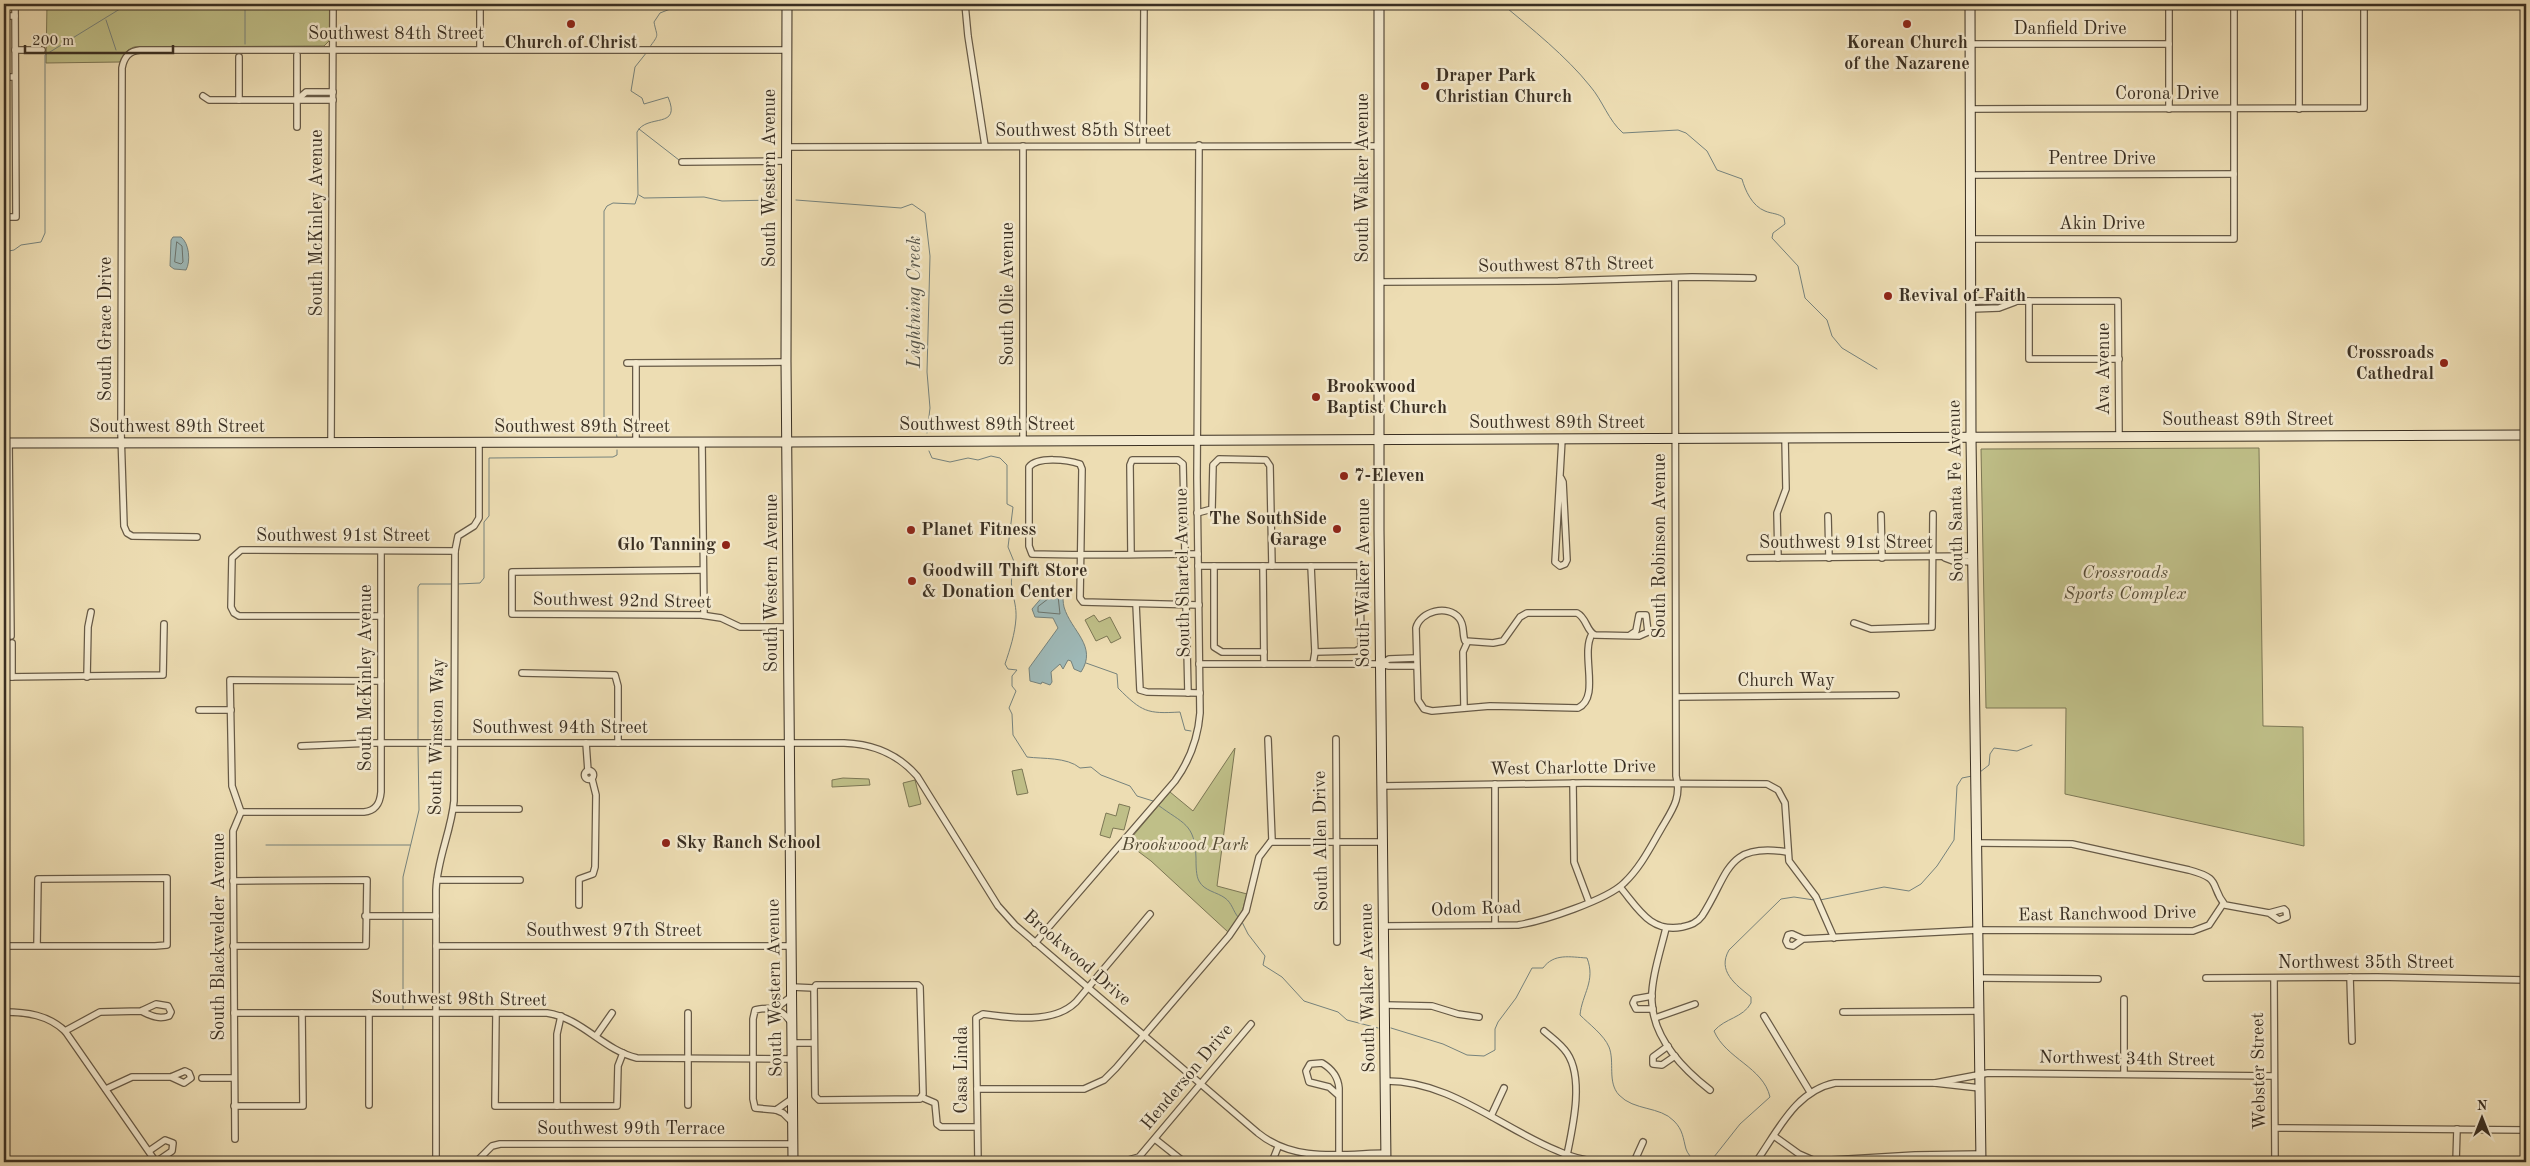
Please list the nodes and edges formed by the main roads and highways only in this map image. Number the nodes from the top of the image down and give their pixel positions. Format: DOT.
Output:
graph roads {
  1 [pos="787,4"];
  2 [pos="1379,4"];
  3 [pos="1970,4"];
  4 [pos="2526,435"];
  5 [pos="1379,438"];
  6 [pos="1971,438"];
  7 [pos="787,442"];
  8 [pos="6,443"];
  9 [pos="1981,1158"];
  10 [pos="1386,1159"];
  11 [pos="793,1162"];
  1 -- 7 [label="main road, South Western Avenue"];
  2 -- 5 [label="main road, South Walker Avenue"];
  3 -- 6 [label="main road, South Santa Fe Avenue"];
  4 -- 6 [label="main road, Southeast 89th Street"];
  5 -- 6 [label="main road, Southwest 89th Street"];
  5 -- 7 [label="main road, Southwest 89th Street"];
  5 -- 10 [label="main road, South Walker Avenue"];
  6 -- 9 [label="main road, South Santa Fe Avenue"];
  7 -- 8 [label="main road, Southwest 89th Street"];
  7 -- 11 [label="main road, South Western Avenue"];
}
